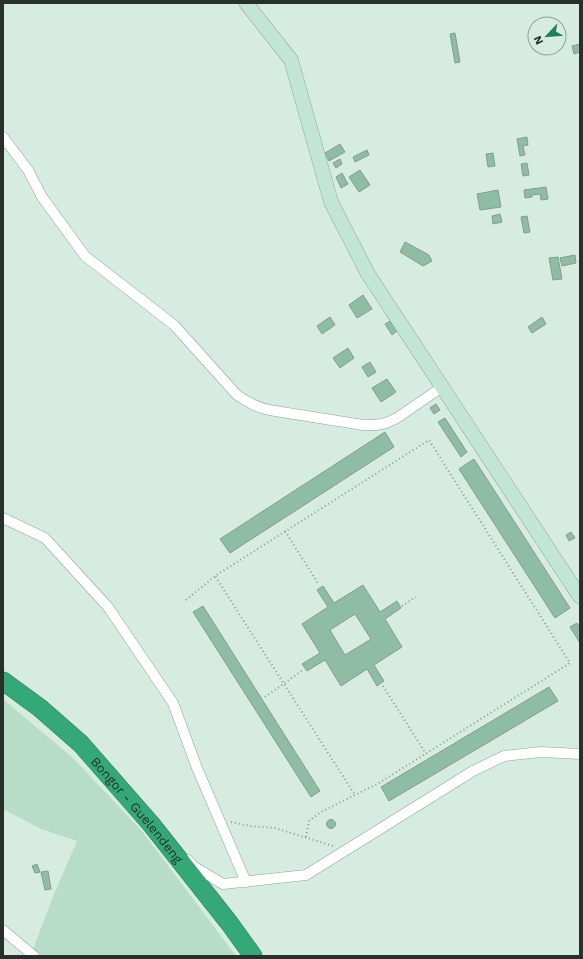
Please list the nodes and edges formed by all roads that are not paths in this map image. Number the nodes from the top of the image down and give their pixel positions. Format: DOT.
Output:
graph roads {
  1 [pos="246,3"];
  2 [pos="3,137"];
  3 [pos="442,387"];
  4 [pos="3,518"];
  5 [pos="580,597"];
  6 [pos="3,681"];
  7 [pos="580,754"];
  8 [pos="151,824"];
  9 [pos="246,882"];
  10 [pos="3,930"];
  11 [pos="34,956"];
  12 [pos="253,956"];
  1 -- 3 [label="street"];
  2 -- 3 [label="street"];
  3 -- 5 [label="street"];
  4 -- 9 [label="street"];
  6 -- 8 [label="highway, Bongor - Guelendeng"];
  7 -- 9 [label="street"];
  8 -- 9 [label="street"];
  8 -- 12 [label="highway, Bongor - Guelendeng"];
  10 -- 11 [label="street"];
}
